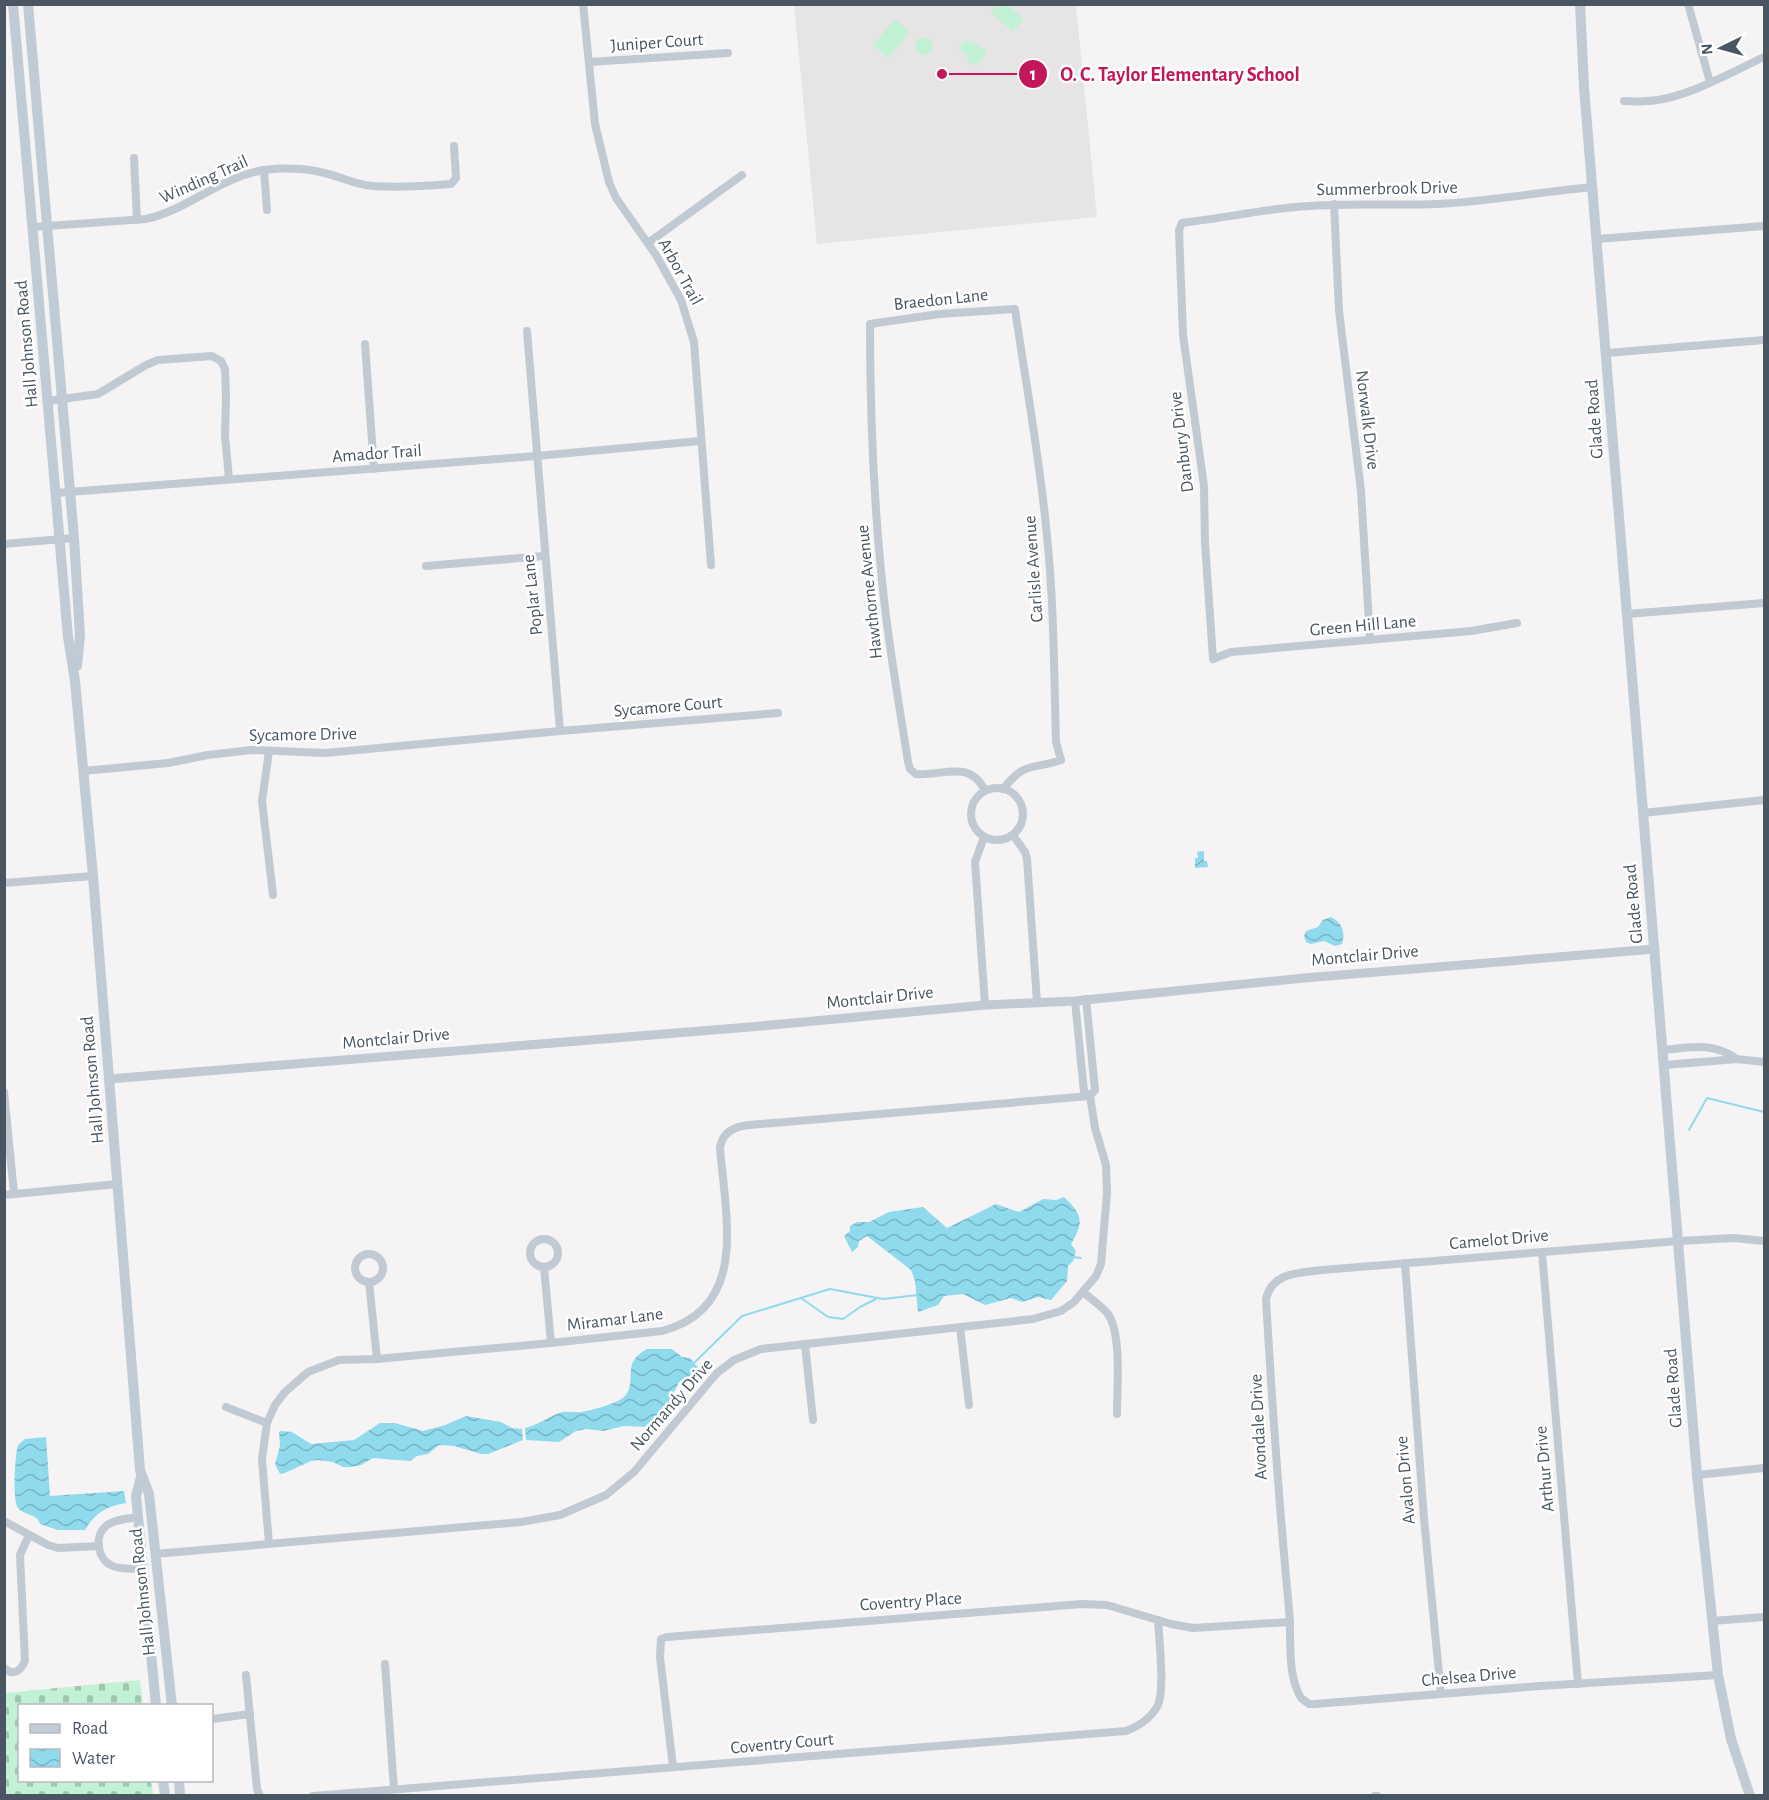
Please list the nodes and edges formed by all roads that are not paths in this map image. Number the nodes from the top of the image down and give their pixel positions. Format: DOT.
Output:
graph roads {
  1 [pos="13,4"];
  2 [pos="28,4"];
  3 [pos="584,4"];
  4 [pos="1580,4"];
  5 [pos="1688,4"];
  6 [pos="30,28"];
  7 [pos="15,29"];
  8 [pos="728,53"];
  9 [pos="1764,57"];
  10 [pos="589,62"];
  11 [pos="1710,82"];
  12 [pos="1624,101"];
  13 [pos="454,146"];
  14 [pos="134,158"];
  15 [pos="264,170"];
  16 [pos="742,175"];
  17 [pos="1593,187"];
  18 [pos="1334,204"];
  19 [pos="267,210"];
  20 [pos="137,220"];
  21 [pos="1182,223"];
  22 [pos="48,225"];
  23 [pos="1764,226"];
  24 [pos="33,227"];
  25 [pos="1597,239"];
  26 [pos="648,243"];
  27 [pos="1015,309"];
  28 [pos="870,324"];
  29 [pos="527,331"];
  30 [pos="1764,340"];
  31 [pos="365,344"];
  32 [pos="1607,353"];
  33 [pos="62,400"];
  34 [pos="48,401"];
  35 [pos="700,441"];
  36 [pos="536,456"];
  37 [pos="374,469"];
  38 [pos="228,479"];
  39 [pos="70,491"];
  40 [pos="56,493"];
  41 [pos="74,538"];
  42 [pos="60,539"];
  43 [pos="4,544"];
  44 [pos="544,556"];
  45 [pos="711,565"];
  46 [pos="426,566"];
  47 [pos="1764,603"];
  48 [pos="1627,614"];
  49 [pos="1517,623"];
  50 [pos="1370,640"];
  51 [pos="1213,659"];
  52 [pos="75,681"];
  53 [pos="778,713"];
  54 [pos="560,731"];
  55 [pos="269,751"];
  56 [pos="83,771"];
  57 [pos="1003,789"];
  58 [pos="985,791"];
  59 [pos="1764,800"];
  60 [pos="1643,813"];
  61 [pos="1013,835"];
  62 [pos="984,837"];
  63 [pos="93,876"];
  64 [pos="4,883"];
  65 [pos="273,895"];
  66 [pos="1655,949"];
  67 [pos="1086,999"];
  68 [pos="1075,1000"];
  69 [pos="1037,1002"];
  70 [pos="985,1005"];
  71 [pos="1664,1050"];
  72 [pos="1737,1059"];
  73 [pos="1764,1062"];
  74 [pos="1665,1065"];
  75 [pos="109,1079"];
  76 [pos="4,1092"];
  77 [pos="1087,1094"];
  78 [pos="118,1184"];
  79 [pos="14,1193"];
  80 [pos="4,1195"];
  81 [pos="1679,1240"];
  82 [pos="1764,1241"];
  83 [pos="1542,1252"];
  84 [pos="1405,1263"];
  85 [pos="544,1267"];
  86 [pos="1322,1270"];
  87 [pos="369,1282"];
  88 [pos="1083,1292"];
  89 [pos="960,1327"];
  90 [pos="551,1343"];
  91 [pos="805,1344"];
  92 [pos="377,1359"];
  93 [pos="969,1405"];
  94 [pos="226,1407"];
  95 [pos="1117,1414"];
  96 [pos="813,1420"];
  97 [pos="267,1423"];
  98 [pos="1764,1468"];
  99 [pos="1698,1474"];
  100 [pos="141,1477"];
  101 [pos="138,1517"];
  102 [pos="4,1521"];
  103 [pos="29,1535"];
  104 [pos="269,1544"];
  105 [pos="99,1546"];
  106 [pos="155,1554"];
  107 [pos="142,1569"];
  108 [pos="1764,1617"];
  109 [pos="1158,1620"];
  110 [pos="1712,1621"];
  111 [pos="1290,1622"];
  112 [pos="384,1664"];
  113 [pos="4,1668"];
  114 [pos="246,1675"];
  115 [pos="1718,1675"];
  116 [pos="1578,1684"];
  117 [pos="1441,1694"];
  118 [pos="156,1704"];
  119 [pos="172,1704"];
  120 [pos="250,1714"];
  121 [pos="213,1719"];
  122 [pos="673,1767"];
  123 [pos="394,1789"];
  124 [pos="259,1795"];
  125 [pos="313,1796"];
  126 [pos="1750,1796"];
  1 -- 7 [label="main road, Hall Johnson Road"];
  2 -- 6 [label="main road, Hall Johnson Road"];
  3 -- 10 [label="street, Arbor Trail"];
  4 -- 17 [label="main road, Glade Road"];
  5 -- 11 [label="street"];
  6 -- 7 [label="main road"];
  6 -- 22 [label="main road, Hall Johnson Road"];
  7 -- 24 [label="main road, Hall Johnson Road"];
  8 -- 10 [label="street, Juniper Court"];
  9 -- 11 [label="street"];
  10 -- 26 [label="street, Arbor Trail"];
  11 -- 12 [label="street"];
  13 -- 15 [label="street, Winding Trail"];
  14 -- 20 [label="street"];
  15 -- 19 [label="street"];
  15 -- 20 [label="street, Winding Trail"];
  16 -- 26 [label="street"];
  17 -- 18 [label="street, Summerbrook Drive"];
  17 -- 25 [label="main road, Glade Road"];
  18 -- 21 [label="street, Summerbrook Drive"];
  18 -- 50 [label="street, Norwalk Drive"];
  20 -- 22 [label="street, Winding Trail"];
  21 -- 51 [label="street, Danbury Drive"];
  22 -- 24 [label="street, Winding Trail"];
  22 -- 33 [label="main road, Hall Johnson Road"];
  23 -- 25 [label="street"];
  24 -- 34 [label="main road, Hall Johnson Road"];
  25 -- 32 [label="main road, Glade Road"];
  26 -- 35 [label="street, Arbor Trail"];
  27 -- 28 [label="street, Braedon Lane"];
  27 -- 57 [label="street, Carlisle Avenue"];
  28 -- 58 [label="street, Hawthorne Avenue"];
  29 -- 36 [label="street, Poplar Lane"];
  30 -- 32 [label="street"];
  31 -- 37 [label="street"];
  32 -- 48 [label="main road, Glade Road"];
  33 -- 34 [label="street"];
  33 -- 38 [label="street"];
  33 -- 39 [label="main road, Hall Johnson Road"];
  34 -- 40 [label="main road, Hall Johnson Road"];
  35 -- 36 [label="street, Amador Trail"];
  35 -- 45 [label="street, Arbor Trail"];
  36 -- 37 [label="street, Amador Trail"];
  36 -- 44 [label="street, Poplar Lane"];
  37 -- 38 [label="street, Amador Trail"];
  38 -- 39 [label="street, Amador Trail"];
  39 -- 40 [label="street, Amador Trail"];
  39 -- 41 [label="main road, Hall Johnson Road"];
  40 -- 42 [label="main road, Hall Johnson Road"];
  41 -- 42 [label="street"];
  41 -- 52 [label="main road, Hall Johnson Road"];
  42 -- 43 [label="street"];
  42 -- 52 [label="main road, Hall Johnson Road"];
  44 -- 46 [label="street"];
  44 -- 54 [label="street, Poplar Lane"];
  47 -- 48 [label="street"];
  48 -- 60 [label="main road, Glade Road"];
  49 -- 50 [label="street, Green Hill Lane"];
  50 -- 51 [label="street, Green Hill Lane"];
  52 -- 56 [label="main road, Hall Johnson Road"];
  53 -- 54 [label="street, Sycamore Court"];
  54 -- 55 [label="street, Sycamore Drive"];
  55 -- 56 [label="street, Sycamore Drive"];
  55 -- 65 [label="street"];
  56 -- 63 [label="main road, Hall Johnson Road"];
  57 -- 58 [label="street"];
  57 -- 61 [label="street"];
  58 -- 62 [label="street"];
  59 -- 60 [label="street"];
  60 -- 66 [label="main road, Glade Road"];
  61 -- 62 [label="street"];
  61 -- 69 [label="street"];
  62 -- 70 [label="street"];
  63 -- 64 [label="street"];
  63 -- 75 [label="main road, Hall Johnson Road"];
  66 -- 67 [label="street, Montclair Drive"];
  66 -- 71 [label="main road, Glade Road"];
  67 -- 68 [label="street, Montclair Drive"];
  67 -- 77 [label="street, Normandy Drive"];
  68 -- 69 [label="street, Montclair Drive"];
  68 -- 77 [label="street, Normandy Drive"];
  69 -- 70 [label="street, Montclair Drive"];
  70 -- 75 [label="street, Montclair Drive"];
  71 -- 72 [label="street"];
  71 -- 74 [label="main road, Glade Road"];
  72 -- 73 [label="street"];
  72 -- 74 [label="street"];
  74 -- 81 [label="main road, Glade Road"];
  75 -- 78 [label="main road, Hall Johnson Road"];
  76 -- 79 [label="street"];
  77 -- 88 [label="street, Normandy Drive"];
  77 -- 90 [label="street, Miramar Lane"];
  78 -- 79 [label="street"];
  78 -- 100 [label="main road, Hall Johnson Road"];
  79 -- 80 [label="street"];
  81 -- 82 [label="street, Camelot Drive"];
  81 -- 83 [label="street, Camelot Drive"];
  81 -- 99 [label="main road, Glade Road"];
  83 -- 84 [label="street, Camelot Drive"];
  83 -- 116 [label="street, Arthur Drive"];
  84 -- 86 [label="street, Camelot Drive"];
  84 -- 117 [label="street, Avalon Drive"];
  85 -- 90 [label="street"];
  86 -- 111 [label="street, Avondale Drive"];
  87 -- 92 [label="street"];
  88 -- 89 [label="street, Normandy Drive"];
  88 -- 95 [label="street"];
  89 -- 91 [label="street, Normandy Drive"];
  89 -- 93 [label="street"];
  90 -- 92 [label="street, Miramar Lane"];
  91 -- 96 [label="street"];
  91 -- 104 [label="street, Normandy Drive"];
  92 -- 97 [label="street, Miramar Lane"];
  94 -- 97 [label="street"];
  97 -- 104 [label="street, Miramar Lane"];
  98 -- 99 [label="street"];
  99 -- 110 [label="main road, Glade Road"];
  100 -- 101 [label="main road, Hall Johnson Road"];
  100 -- 106 [label="main road, Hall Johnson Road"];
  101 -- 105 [label="street"];
  101 -- 107 [label="main road, Hall Johnson Road"];
  102 -- 103 [label="street"];
  103 -- 105 [label="street"];
  103 -- 113 [label="street"];
  104 -- 106 [label="street, Normandy Drive"];
  105 -- 107 [label="street"];
  106 -- 119 [label="main road, Hall Johnson Road"];
  107 -- 118 [label="main road, Hall Johnson Road"];
  108 -- 110 [label="street"];
  109 -- 111 [label="street, Coventry Place"];
  109 -- 122 [label="street, Coventry Court"];
  109 -- 122 [label="street, Coventry Place"];
  110 -- 115 [label="main road, Glade Road"];
  111 -- 117 [label="street, Chelsea Drive"];
  112 -- 123 [label="street"];
  114 -- 120 [label="street"];
  115 -- 116 [label="street, Chelsea Drive"];
  115 -- 126 [label="main road, Glade Road"];
  116 -- 117 [label="street, Chelsea Drive"];
  120 -- 121 [label="street"];
  120 -- 124 [label="street"];
  122 -- 123 [label="street, Coventry Court"];
  123 -- 125 [label="street, Coventry Court"];
}
